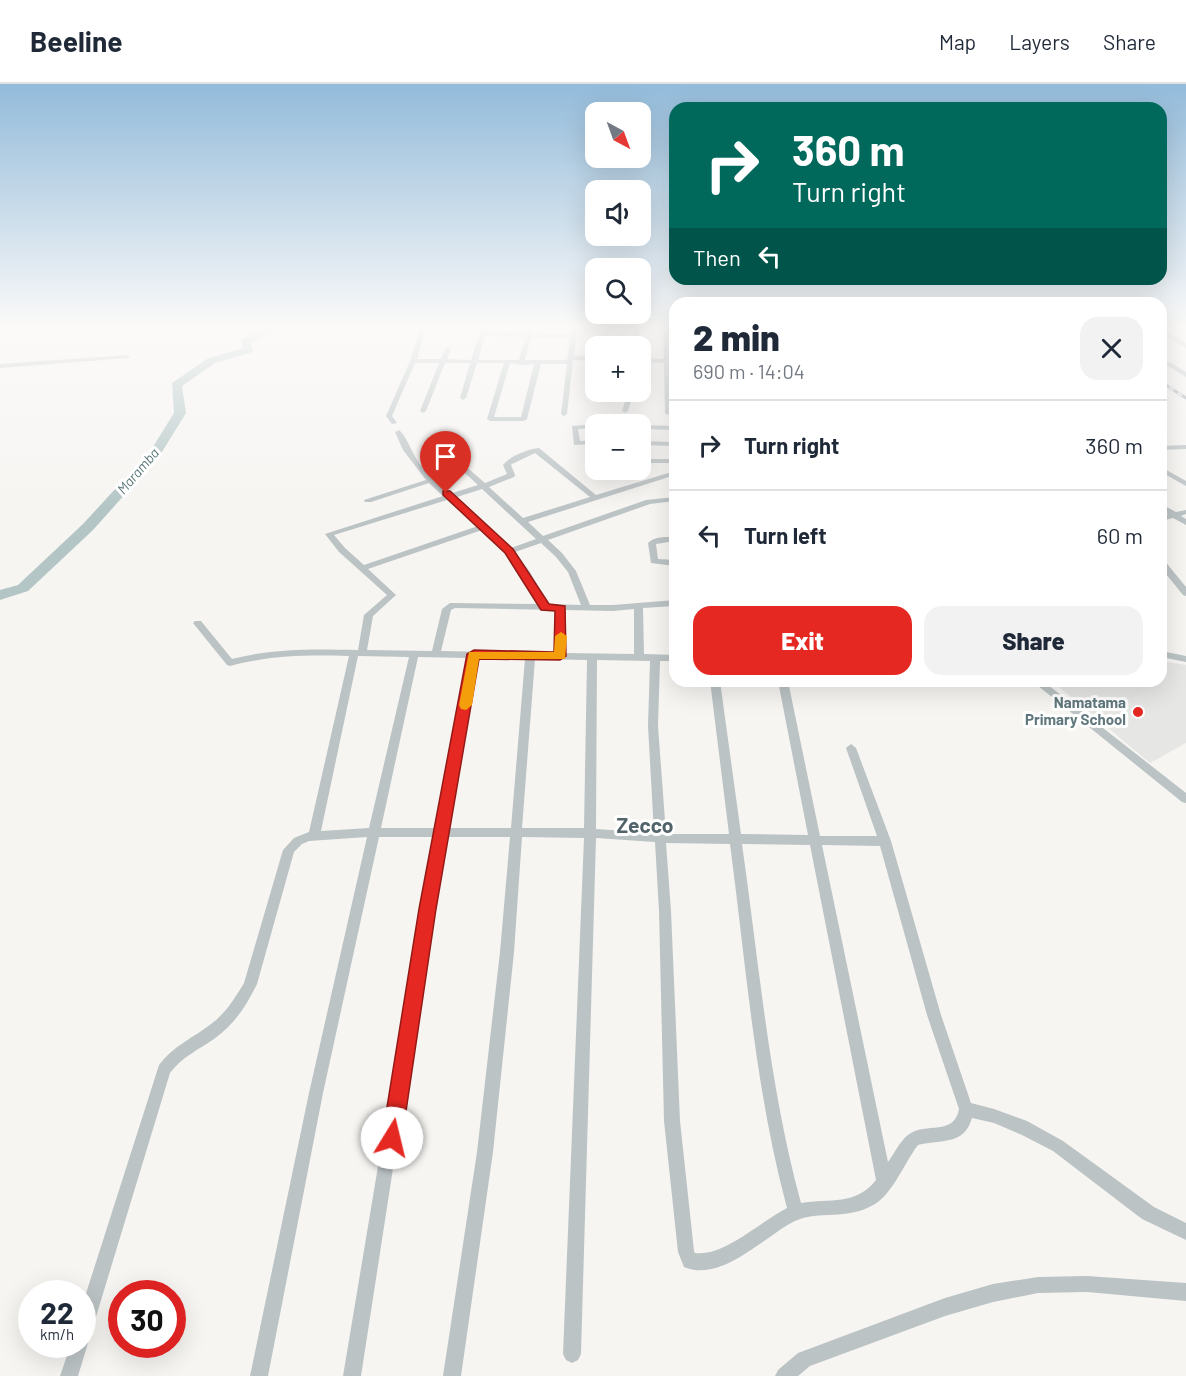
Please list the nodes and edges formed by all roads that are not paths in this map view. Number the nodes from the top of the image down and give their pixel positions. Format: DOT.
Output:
graph roads {
  1 [pos="401,388"];
  2 [pos="433,388"];
  3 [pos="466,388"];
  4 [pos="499,388"];
  5 [pos="532,388"];
  6 [pos="567,388"];
  7 [pos="669,396"];
  8 [pos="463,398"];
  9 [pos="628,402"];
  10 [pos="423,411"];
  11 [pos="625,411"];
  12 [pos="668,413"];
  13 [pos="564,414"];
  14 [pos="394,423"];
  15 [pos="585,426"];
  16 [pos="651,427"];
  17 [pos="669,428"];
  18 [pos="399,432"];
  19 [pos="585,443"];
  20 [pos="651,443"];
  21 [pos="669,444"];
  22 [pos="1186,447"];
  23 [pos="1167,448"];
  24 [pos="449,454"];
  25 [pos="651,461"];
  26 [pos="669,461"];
  27 [pos="1167,473"];
  28 [pos="669,475"];
  29 [pos="432,480"];
  30 [pos="1186,484"];
  31 [pos="484,486"];
  32 [pos="450,496"];
  33 [pos="594,497"];
  34 [pos="368,500"];
  35 [pos="669,500"];
  36 [pos="1167,510"];
  37 [pos="1186,512"];
  38 [pos="1176,515"];
  39 [pos="1167,517"];
  40 [pos="525,520"];
  41 [pos="1186,523"];
  42 [pos="483,527"];
  43 [pos="544,539"];
  44 [pos="669,539"];
  45 [pos="509,551"];
  46 [pos="669,562"];
  47 [pos="363,568"];
  48 [pos="1167,569"];
  49 [pos="1186,593"];
  50 [pos="669,603"];
  51 [pos="638,605"];
  52 [pos="586,606"];
  53 [pos="545,607"];
  54 [pos="561,608"];
  55 [pos="198,623"];
  56 [pos="358,653"];
  57 [pos="414,654"];
  58 [pos="436,654"];
  59 [pos="474,654"];
  60 [pos="530,655"];
  61 [pos="1167,655"];
  62 [pos="560,656"];
  63 [pos="592,657"];
  64 [pos="639,658"];
  65 [pos="655,658"];
  66 [pos="669,658"];
  67 [pos="1186,659"];
  68 [pos="716,687"];
  69 [pos="784,687"];
  70 [pos="1045,687"];
  71 [pos="851,748"];
  72 [pos="1186,799"];
  73 [pos="374,832"];
  74 [pos="590,833"];
  75 [pos="441,834"];
  76 [pos="517,835"];
  77 [pos="314,837"];
  78 [pos="660,838"];
  79 [pos="735,839"];
  80 [pos="814,840"];
  81 [pos="885,841"];
  82 [pos="966,1109"];
  83 [pos="884,1179"];
  84 [pos="796,1212"];
  85 [pos="1186,1232"];
  86 [pos="96,1291"];
  87 [pos="1186,1292"];
  88 [pos="572,1354"];
  89 [pos="75,1358"];
  90 [pos="69,1376"];
  91 [pos="259,1376"];
  92 [pos="352,1376"];
  93 [pos="452,1376"];
  94 [pos="784,1376"];
  1 -- 14 [label="street"];
  2 -- 10 [label="street"];
  3 -- 8 [label="street"];
  4 -- 5 [label="street"];
  6 -- 13 [label="street"];
  7 -- 12 [label="street"];
  9 -- 11 [label="street"];
  15 -- 19 [label="street"];
  16 -- 17 [label="street"];
  18 -- 29 [label="street"];
  20 -- 21 [label="street"];
  22 -- 23 [label="street"];
  24 -- 31 [label="street"];
  25 -- 26 [label="street"];
  27 -- 30 [label="street"];
  28 -- 33 [label="street"];
  29 -- 32 [label="street"];
  29 -- 34 [label="street"];
  31 -- 32 [label="street"];
  31 -- 33 [label="street"];
  31 -- 40 [label="street"];
  32 -- 42 [label="street"];
  32 -- 47 [label="street"];
  33 -- 40 [label="street"];
  35 -- 43 [label="street"];
  36 -- 38 [label="street"];
  37 -- 38 [label="street"];
  38 -- 39 [label="street"];
  38 -- 41 [label="street"];
  40 -- 43 [label="street"];
  42 -- 45 [label="street"];
  42 -- 47 [label="street"];
  43 -- 45 [label="street"];
  43 -- 52 [label="street"];
  44 -- 46 [label="street"];
  45 -- 53 [label="street"];
  47 -- 56 [label="street"];
  48 -- 49 [label="street"];
  50 -- 51 [label="street"];
  51 -- 52 [label="street"];
  51 -- 64 [label="street"];
  52 -- 54 [label="street"];
  53 -- 54 [label="street"];
  53 -- 58 [label="street"];
  54 -- 62 [label="street"];
  55 -- 56 [label="street"];
  56 -- 57 [label="street"];
  56 -- 77 [label="street"];
  57 -- 58 [label="street"];
  57 -- 73 [label="street"];
  58 -- 59 [label="street"];
  59 -- 60 [label="street"];
  59 -- 75 [label="street"];
  60 -- 62 [label="street"];
  60 -- 76 [label="street"];
  61 -- 67 [label="street"];
  62 -- 63 [label="street"];
  63 -- 64 [label="street"];
  63 -- 74 [label="street"];
  64 -- 65 [label="street"];
  65 -- 66 [label="street"];
  65 -- 78 [label="street"];
  68 -- 79 [label="street"];
  69 -- 80 [label="street"];
  70 -- 72 [label="street"];
  71 -- 81 [label="street"];
  73 -- 75 [label="street"];
  73 -- 77 [label="street"];
  73 -- 91 [label="street"];
  74 -- 76 [label="street"];
  74 -- 78 [label="street"];
  74 -- 88 [label="street"];
  75 -- 76 [label="street"];
  75 -- 92 [label="street"];
  76 -- 93 [label="street"];
  77 -- 86 [label="street"];
  78 -- 79 [label="street"];
  78 -- 84 [label="street"];
  79 -- 80 [label="street"];
  79 -- 84 [label="street"];
  80 -- 81 [label="street"];
  80 -- 83 [label="street"];
  81 -- 82 [label="street"];
  82 -- 83 [label="street"];
  82 -- 85 [label="street"];
  83 -- 84 [label="street"];
  87 -- 94 [label="street"];
  89 -- 90 [label="street"];
}
